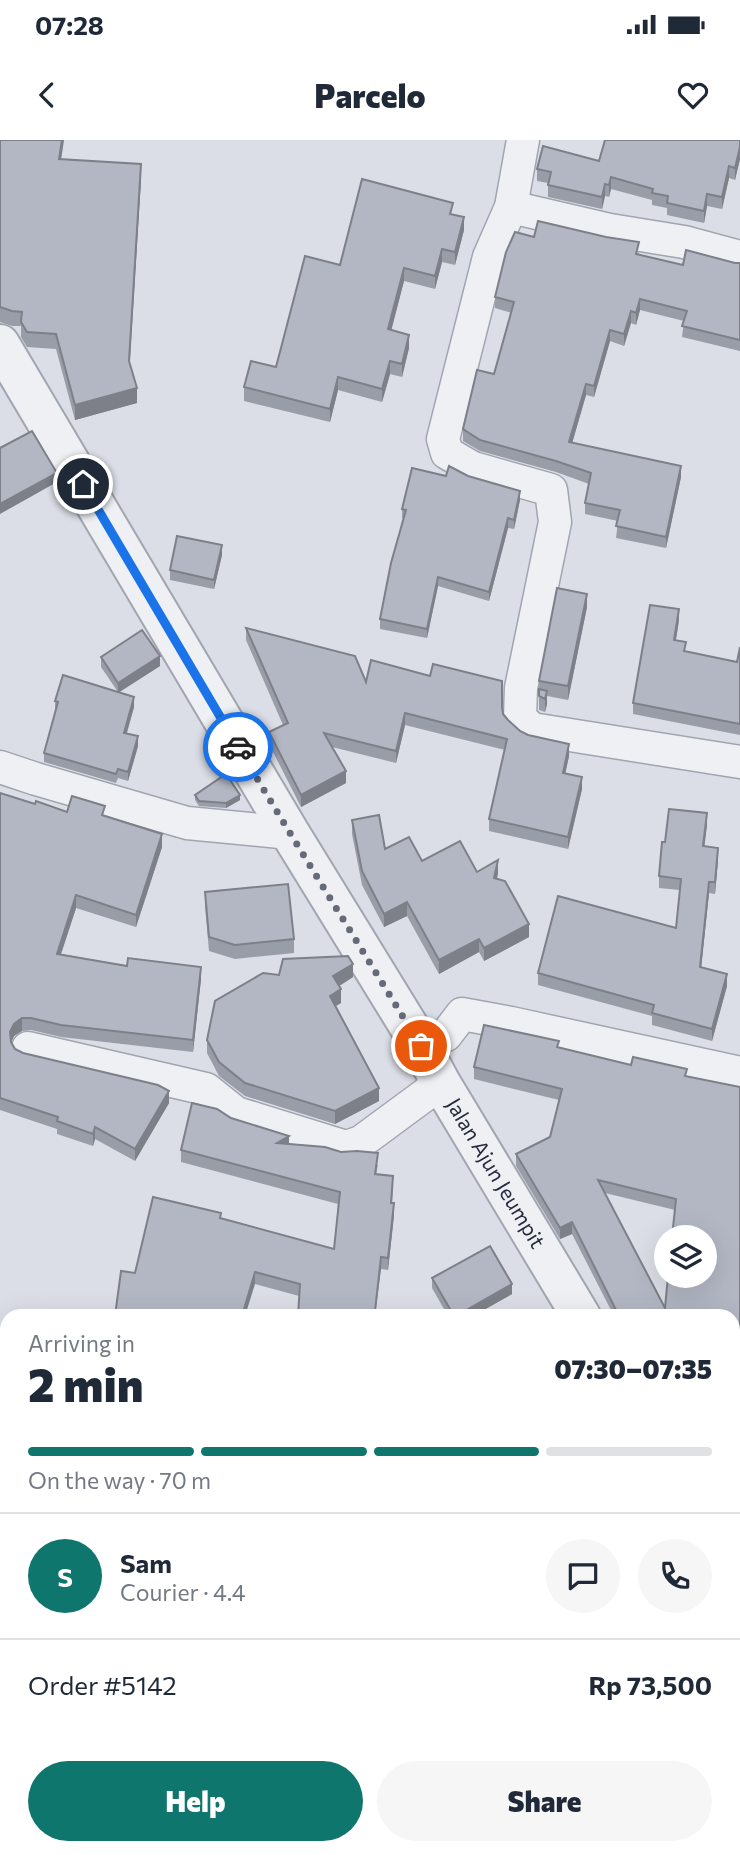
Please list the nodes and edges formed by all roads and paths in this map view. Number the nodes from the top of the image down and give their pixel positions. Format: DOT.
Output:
graph roads {
  1 [pos="523,140"];
  2 [pos="511,207"];
  3 [pos="740,257"];
  4 [pos="0,344"];
  5 [pos="740,762"];
  6 [pos="0,767"];
  7 [pos="290,833"];
  8 [pos="421,1046"];
  9 [pos="29,1048"];
  10 [pos="740,1073"];
  11 [pos="441,1083"];
  12 [pos="577,1309"];
  1 -- 2 [label="street"];
  2 -- 3 [label="street"];
  2 -- 5 [label="street"];
  4 -- 7 [label="street, Jalan Ajun Jeumpit"];
  6 -- 7 [label="street"];
  7 -- 8 [label="street, Jalan Ajun Jeumpit"];
  8 -- 10 [label="street"];
  8 -- 11 [label="street, Jalan Ajun Jeumpit"];
  9 -- 11 [label="street"];
  11 -- 12 [label="street, Jalan Ajun Jeumpit"];
}
